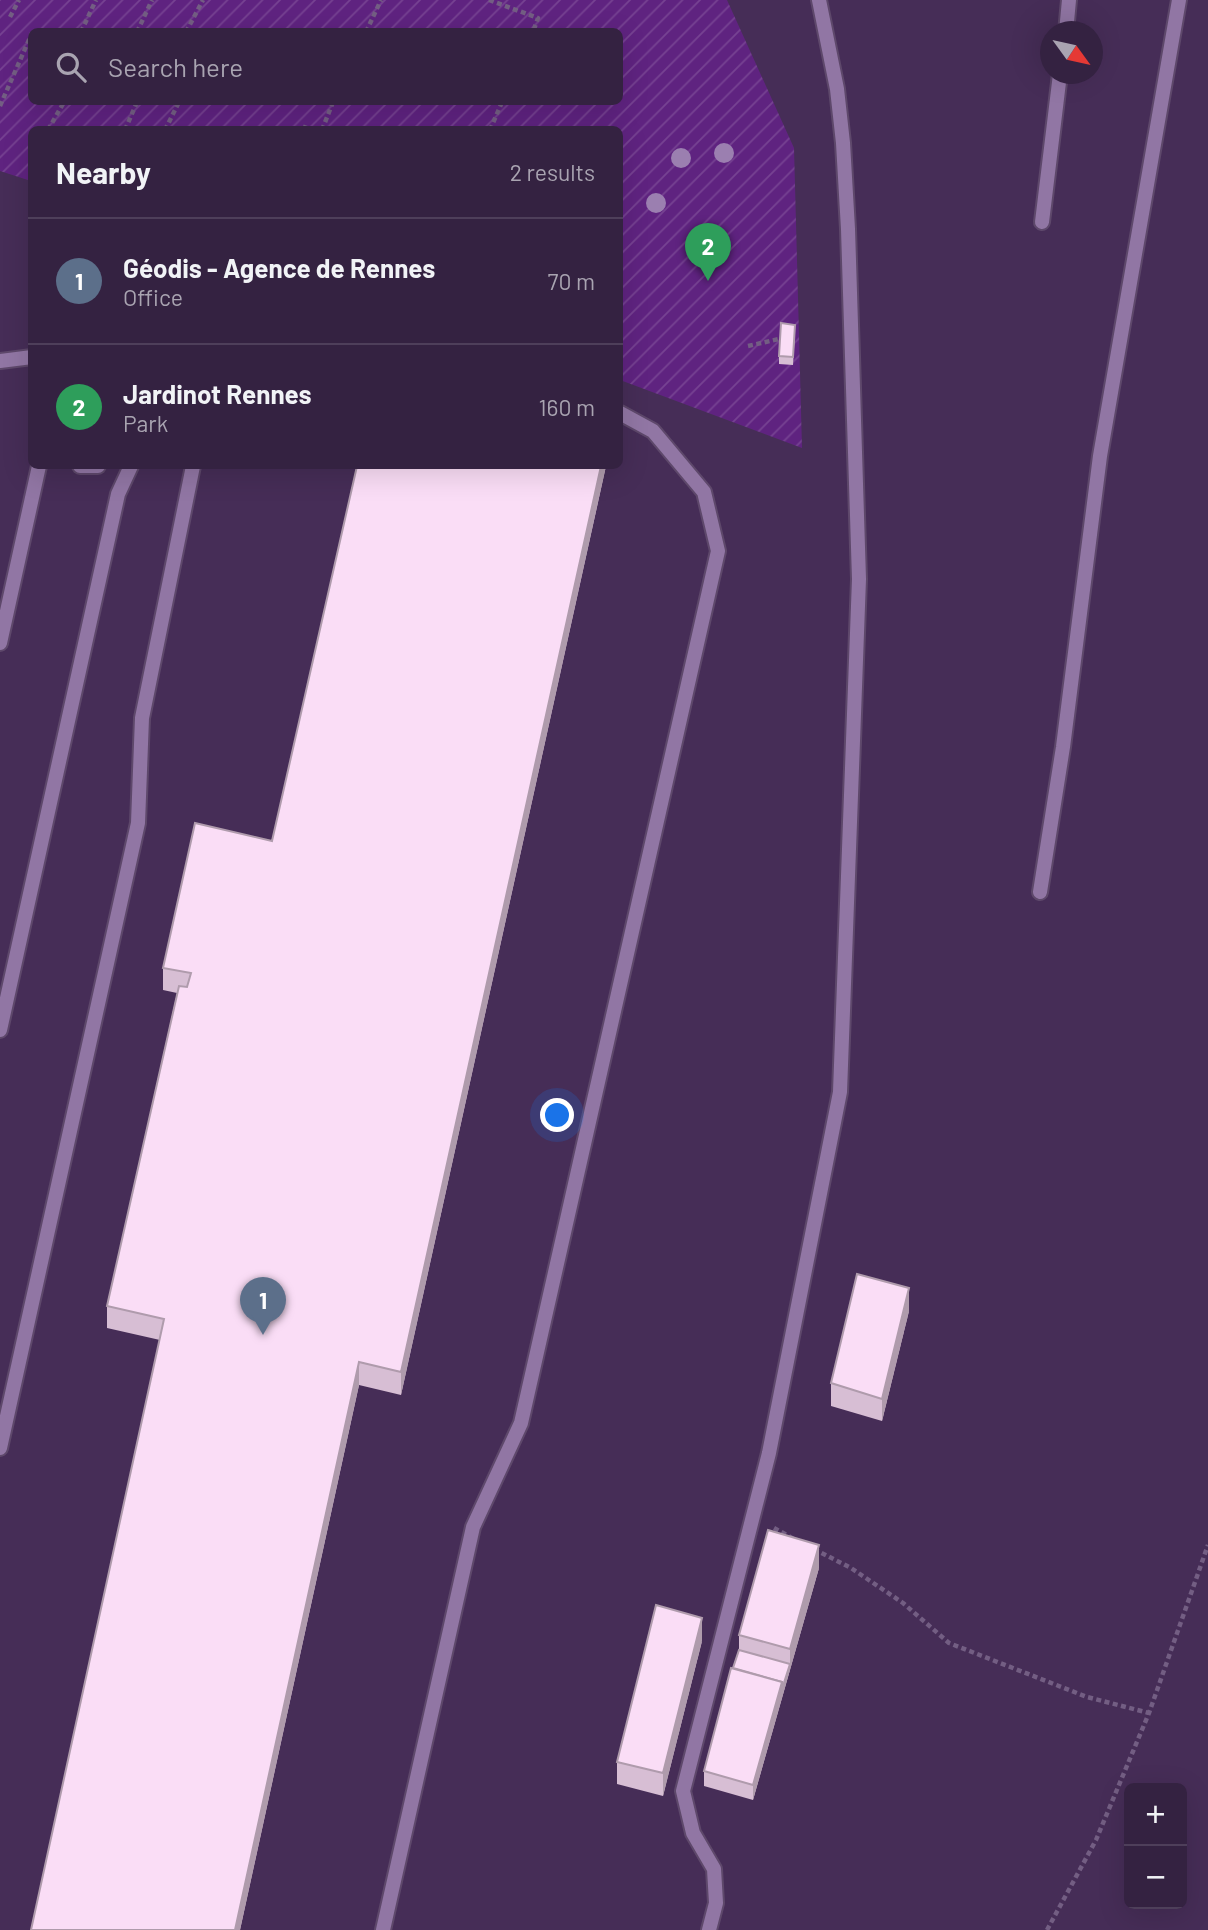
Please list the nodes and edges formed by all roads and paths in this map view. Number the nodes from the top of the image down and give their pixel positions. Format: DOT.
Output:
graph roads {
  1 [pos="19,0"];
  2 [pos="96,0"];
  3 [pos="152,0"];
  4 [pos="203,0"];
  5 [pos="381,0"];
  6 [pos="489,0"];
  7 [pos="820,0"];
  8 [pos="1069,0"];
  9 [pos="1179,0"];
  10 [pos="10,17"];
  11 [pos="1067,21"];
  12 [pos="83,28"];
  13 [pos="139,28"];
  14 [pos="189,28"];
  15 [pos="368,28"];
  16 [pos="534,28"];
  17 [pos="28,42"];
  18 [pos="1059,84"];
  19 [pos="62,105"];
  20 [pos="136,105"];
  21 [pos="178,105"];
  22 [pos="332,105"];
  23 [pos="501,105"];
  24 [pos="0,106"];
  25 [pos="307,122"];
  26 [pos="50,126"];
  27 [pos="127,126"];
  28 [pos="167,126"];
  29 [pos="306,126"];
  30 [pos="324,126"];
  31 [pos="492,126"];
  32 [pos="1042,222"];
  33 [pos="779,340"];
  34 [pos="748,346"];
  35 [pos="28,357"];
  36 [pos="5,360"];
  37 [pos="28,369"];
  38 [pos="623,415"];
  39 [pos="38,469"];
  40 [pos="130,469"];
  41 [pos="192,469"];
  42 [pos="0,643"];
  43 [pos="1040,892"];
  44 [pos="0,1030"];
  45 [pos="0,1448"];
  46 [pos="752,1520"];
  47 [pos="1208,1545"];
  48 [pos="1149,1713"];
  49 [pos="383,1930"];
  50 [pos="709,1930"];
  51 [pos="1047,1930"];
  1 -- 10 [label="path"];
  2 -- 12 [label="path"];
  3 -- 13 [label="path"];
  4 -- 14 [label="path"];
  5 -- 15 [label="path"];
  6 -- 16 [label="path"];
  7 -- 46 [label="street"];
  8 -- 11 [label="street"];
  9 -- 43 [label="street"];
  17 -- 24 [label="path"];
  18 -- 32 [label="street"];
  19 -- 26 [label="path"];
  20 -- 27 [label="path"];
  21 -- 28 [label="path"];
  22 -- 30 [label="path"];
  23 -- 31 [label="path"];
  25 -- 29 [label="path"];
  33 -- 34 [label="path"];
  35 -- 36 [label="street"];
  36 -- 37 [label="street"];
  38 -- 49 [label="street"];
  39 -- 42 [label="street"];
  40 -- 44 [label="street"];
  41 -- 45 [label="street"];
  46 -- 48 [label="path"];
  46 -- 50 [label="street"];
  47 -- 48 [label="path"];
  48 -- 51 [label="path"];
}
